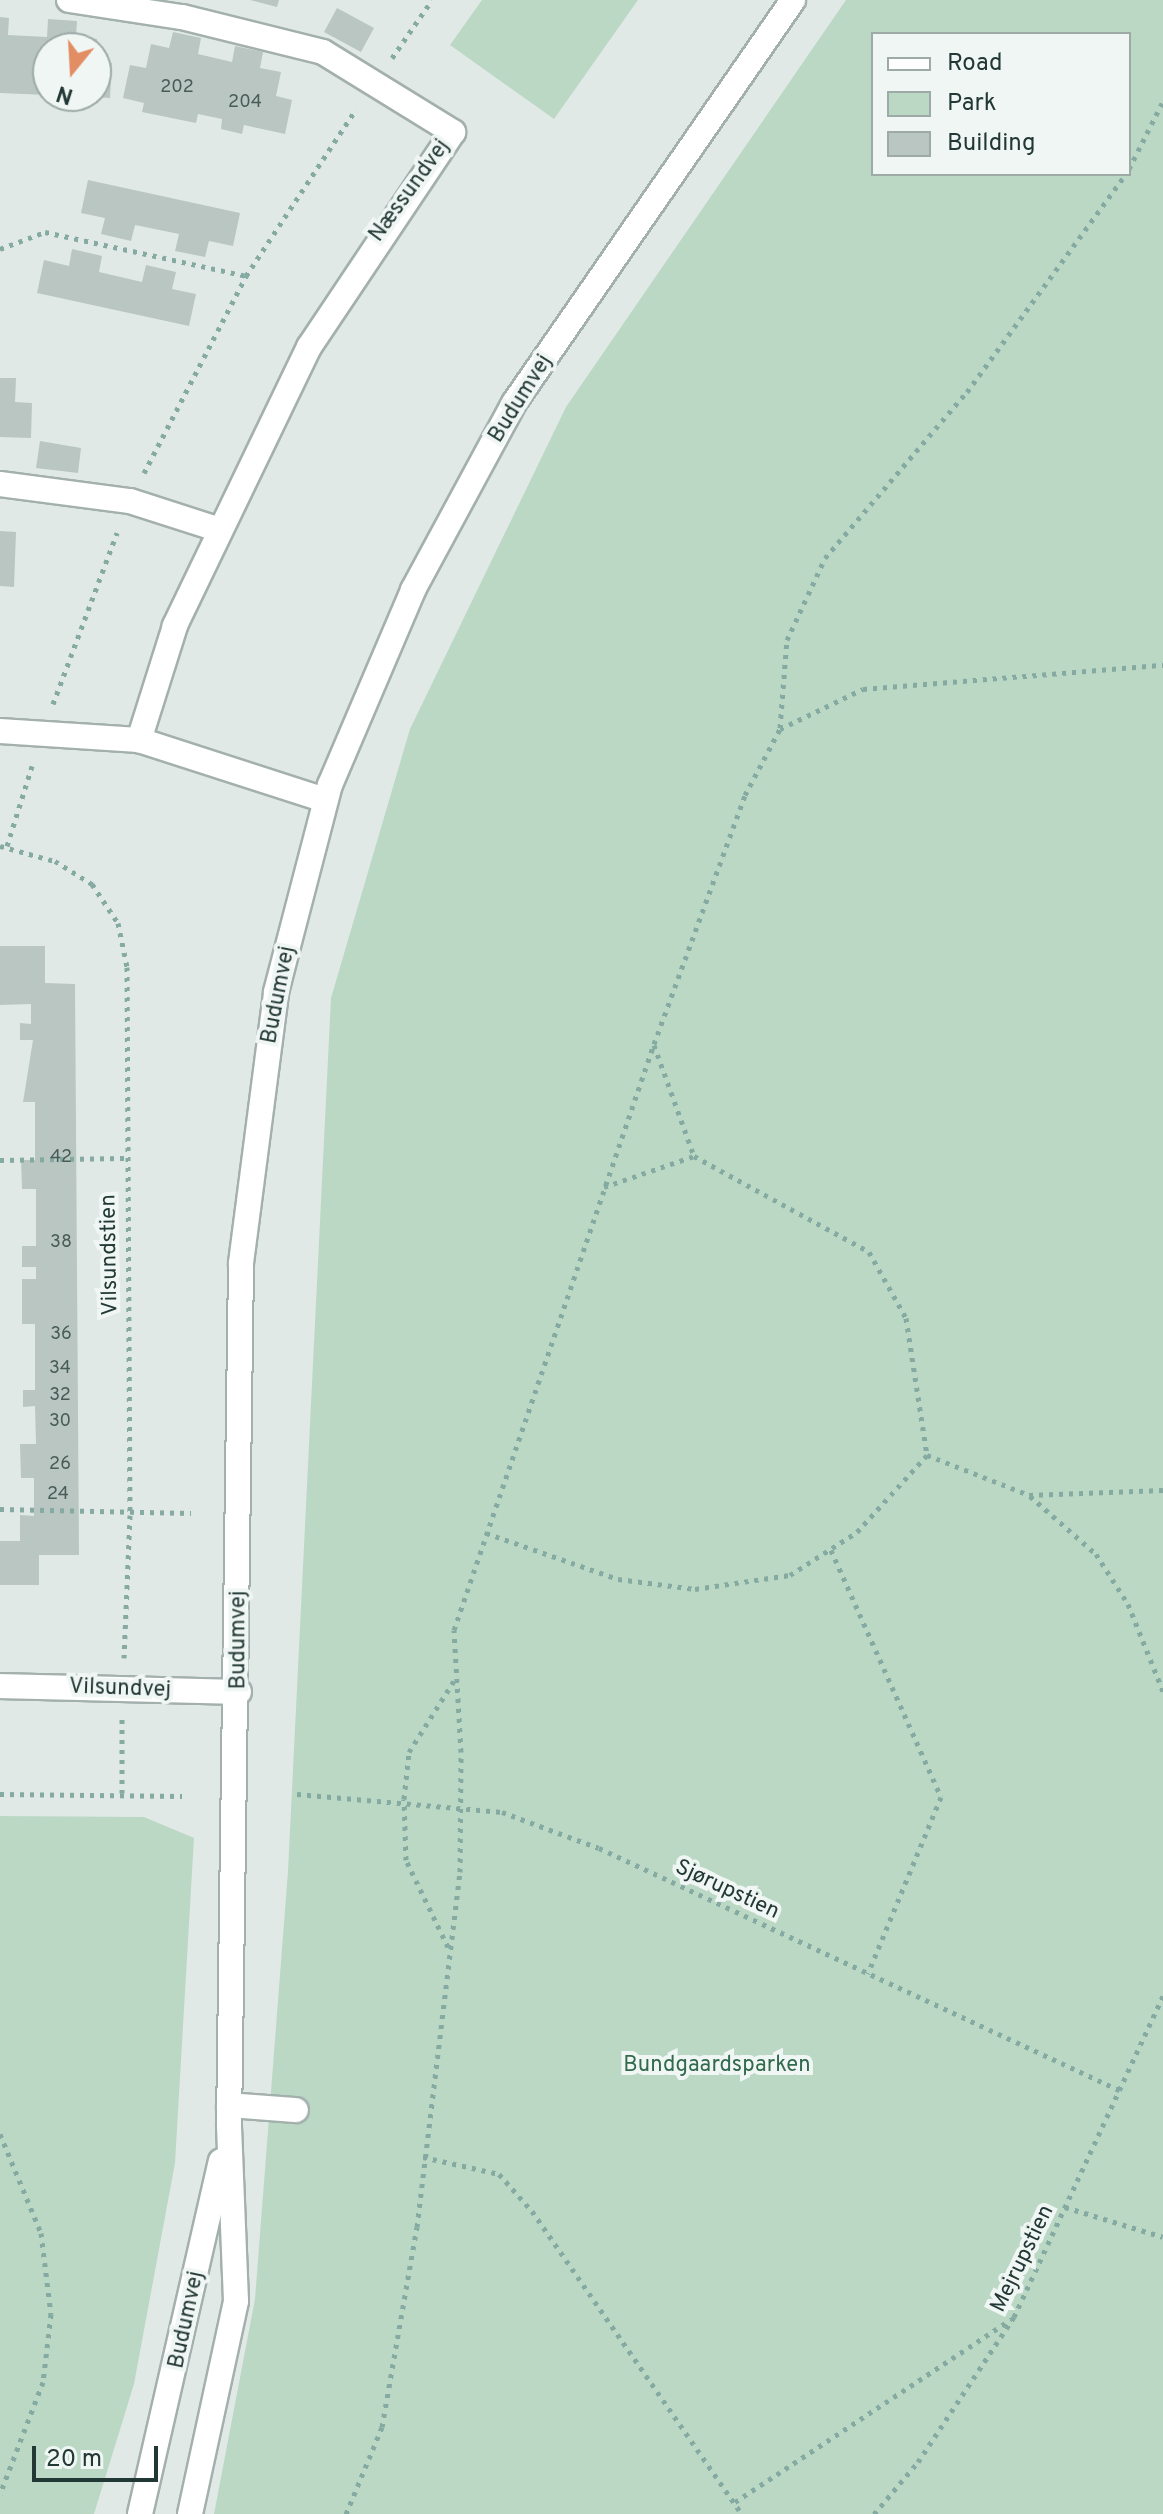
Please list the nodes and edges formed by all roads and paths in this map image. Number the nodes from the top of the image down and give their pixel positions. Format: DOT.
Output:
graph roads {
  1 [pos="69,0"];
  2 [pos="432,0"];
  3 [pos="793,0"];
  4 [pos="376,81"];
  5 [pos="1163,101"];
  6 [pos="1131,165"];
  7 [pos="1125,176"];
  8 [pos="0,249"];
  9 [pos="246,276"];
  10 [pos="0,484"];
  11 [pos="130,501"];
  12 [pos="217,529"];
  13 [pos="1163,665"];
  14 [pos="780,729"];
  15 [pos="0,731"];
  16 [pos="43,731"];
  17 [pos="139,740"];
  18 [pos="325,800"];
  19 [pos="4,846"];
  20 [pos="654,1044"];
  21 [pos="694,1156"];
  22 [pos="125,1158"];
  23 [pos="0,1160"];
  24 [pos="603,1187"];
  25 [pos="927,1455"];
  26 [pos="1163,1490"];
  27 [pos="1029,1495"];
  28 [pos="0,1509"];
  29 [pos="191,1513"];
  30 [pos="130,1515"];
  31 [pos="486,1533"];
  32 [pos="831,1550"];
  33 [pos="457,1676"];
  34 [pos="0,1686"];
  35 [pos="122,1688"];
  36 [pos="1163,1691"];
  37 [pos="239,1692"];
  38 [pos="122,1793"];
  39 [pos="0,1794"];
  40 [pos="297,1794"];
  41 [pos="182,1796"];
  42 [pos="404,1799"];
  43 [pos="449,1947"];
  44 [pos="868,1973"];
  45 [pos="1163,1996"];
  46 [pos="1121,2091"];
  47 [pos="296,2110"];
  48 [pos="229,2115"];
  49 [pos="0,2134"];
  50 [pos="423,2157"];
  51 [pos="1065,2207"];
  52 [pos="1163,2237"];
  53 [pos="1014,2317"];
  54 [pos="0,2494"];
  55 [pos="735,2502"];
  56 [pos="140,2514"];
  57 [pos="190,2514"];
  58 [pos="346,2514"];
  59 [pos="742,2514"];
  60 [pos="874,2514"];
  1 -- 4 [label="street, Næssundvej"];
  2 -- 4 [label="path"];
  3 -- 18 [label="street, Budumvej"];
  4 -- 9 [label="path"];
  4 -- 12 [label="street, Næssundvej"];
  5 -- 6 [label="path"];
  7 -- 14 [label="path"];
  8 -- 9 [label="path"];
  9 -- 11 [label="path"];
  10 -- 11 [label="street"];
  11 -- 12 [label="street"];
  11 -- 16 [label="path"];
  12 -- 17 [label="street, Næssundvej"];
  13 -- 14 [label="path"];
  14 -- 20 [label="path"];
  15 -- 16 [label="street"];
  16 -- 17 [label="street"];
  16 -- 19 [label="path"];
  17 -- 18 [label="street"];
  18 -- 37 [label="street, Budumvej"];
  19 -- 22 [label="path, Vilsundstien"];
  20 -- 21 [label="path"];
  20 -- 24 [label="path"];
  21 -- 24 [label="path"];
  21 -- 25 [label="path"];
  22 -- 23 [label="path"];
  22 -- 30 [label="path, Vilsundstien"];
  24 -- 31 [label="path"];
  25 -- 27 [label="path"];
  25 -- 32 [label="path"];
  26 -- 27 [label="path"];
  27 -- 36 [label="path"];
  28 -- 30 [label="path"];
  29 -- 30 [label="path"];
  30 -- 35 [label="path, Vilsundstien"];
  31 -- 32 [label="path"];
  31 -- 33 [label="path"];
  32 -- 44 [label="path"];
  33 -- 42 [label="path"];
  33 -- 43 [label="path, bridge"];
  34 -- 35 [label="street, Vilsundvej"];
  35 -- 37 [label="street, Vilsundvej"];
  35 -- 38 [label="path, Vilsundstien"];
  37 -- 48 [label="street, Budumvej"];
  38 -- 39 [label="path"];
  38 -- 41 [label="path"];
  40 -- 42 [label="path, Sjørupstien"];
  42 -- 43 [label="path"];
  42 -- 44 [label="path, Sjørupstien"];
  43 -- 50 [label="path"];
  44 -- 46 [label="path, Sjørupstien"];
  45 -- 46 [label="path, Mejrupstien"];
  46 -- 51 [label="path, Mejrupstien"];
  47 -- 48 [label="street"];
  48 -- 56 [label="street, Budumvej"];
  48 -- 57 [label="street, Budumvej"];
  49 -- 54 [label="path"];
  50 -- 55 [label="path"];
  50 -- 58 [label="path"];
  51 -- 52 [label="path"];
  51 -- 53 [label="path, Mejrupstien"];
  53 -- 55 [label="path"];
  53 -- 60 [label="path, Mejrupstien"];
  55 -- 59 [label="path"];
}
